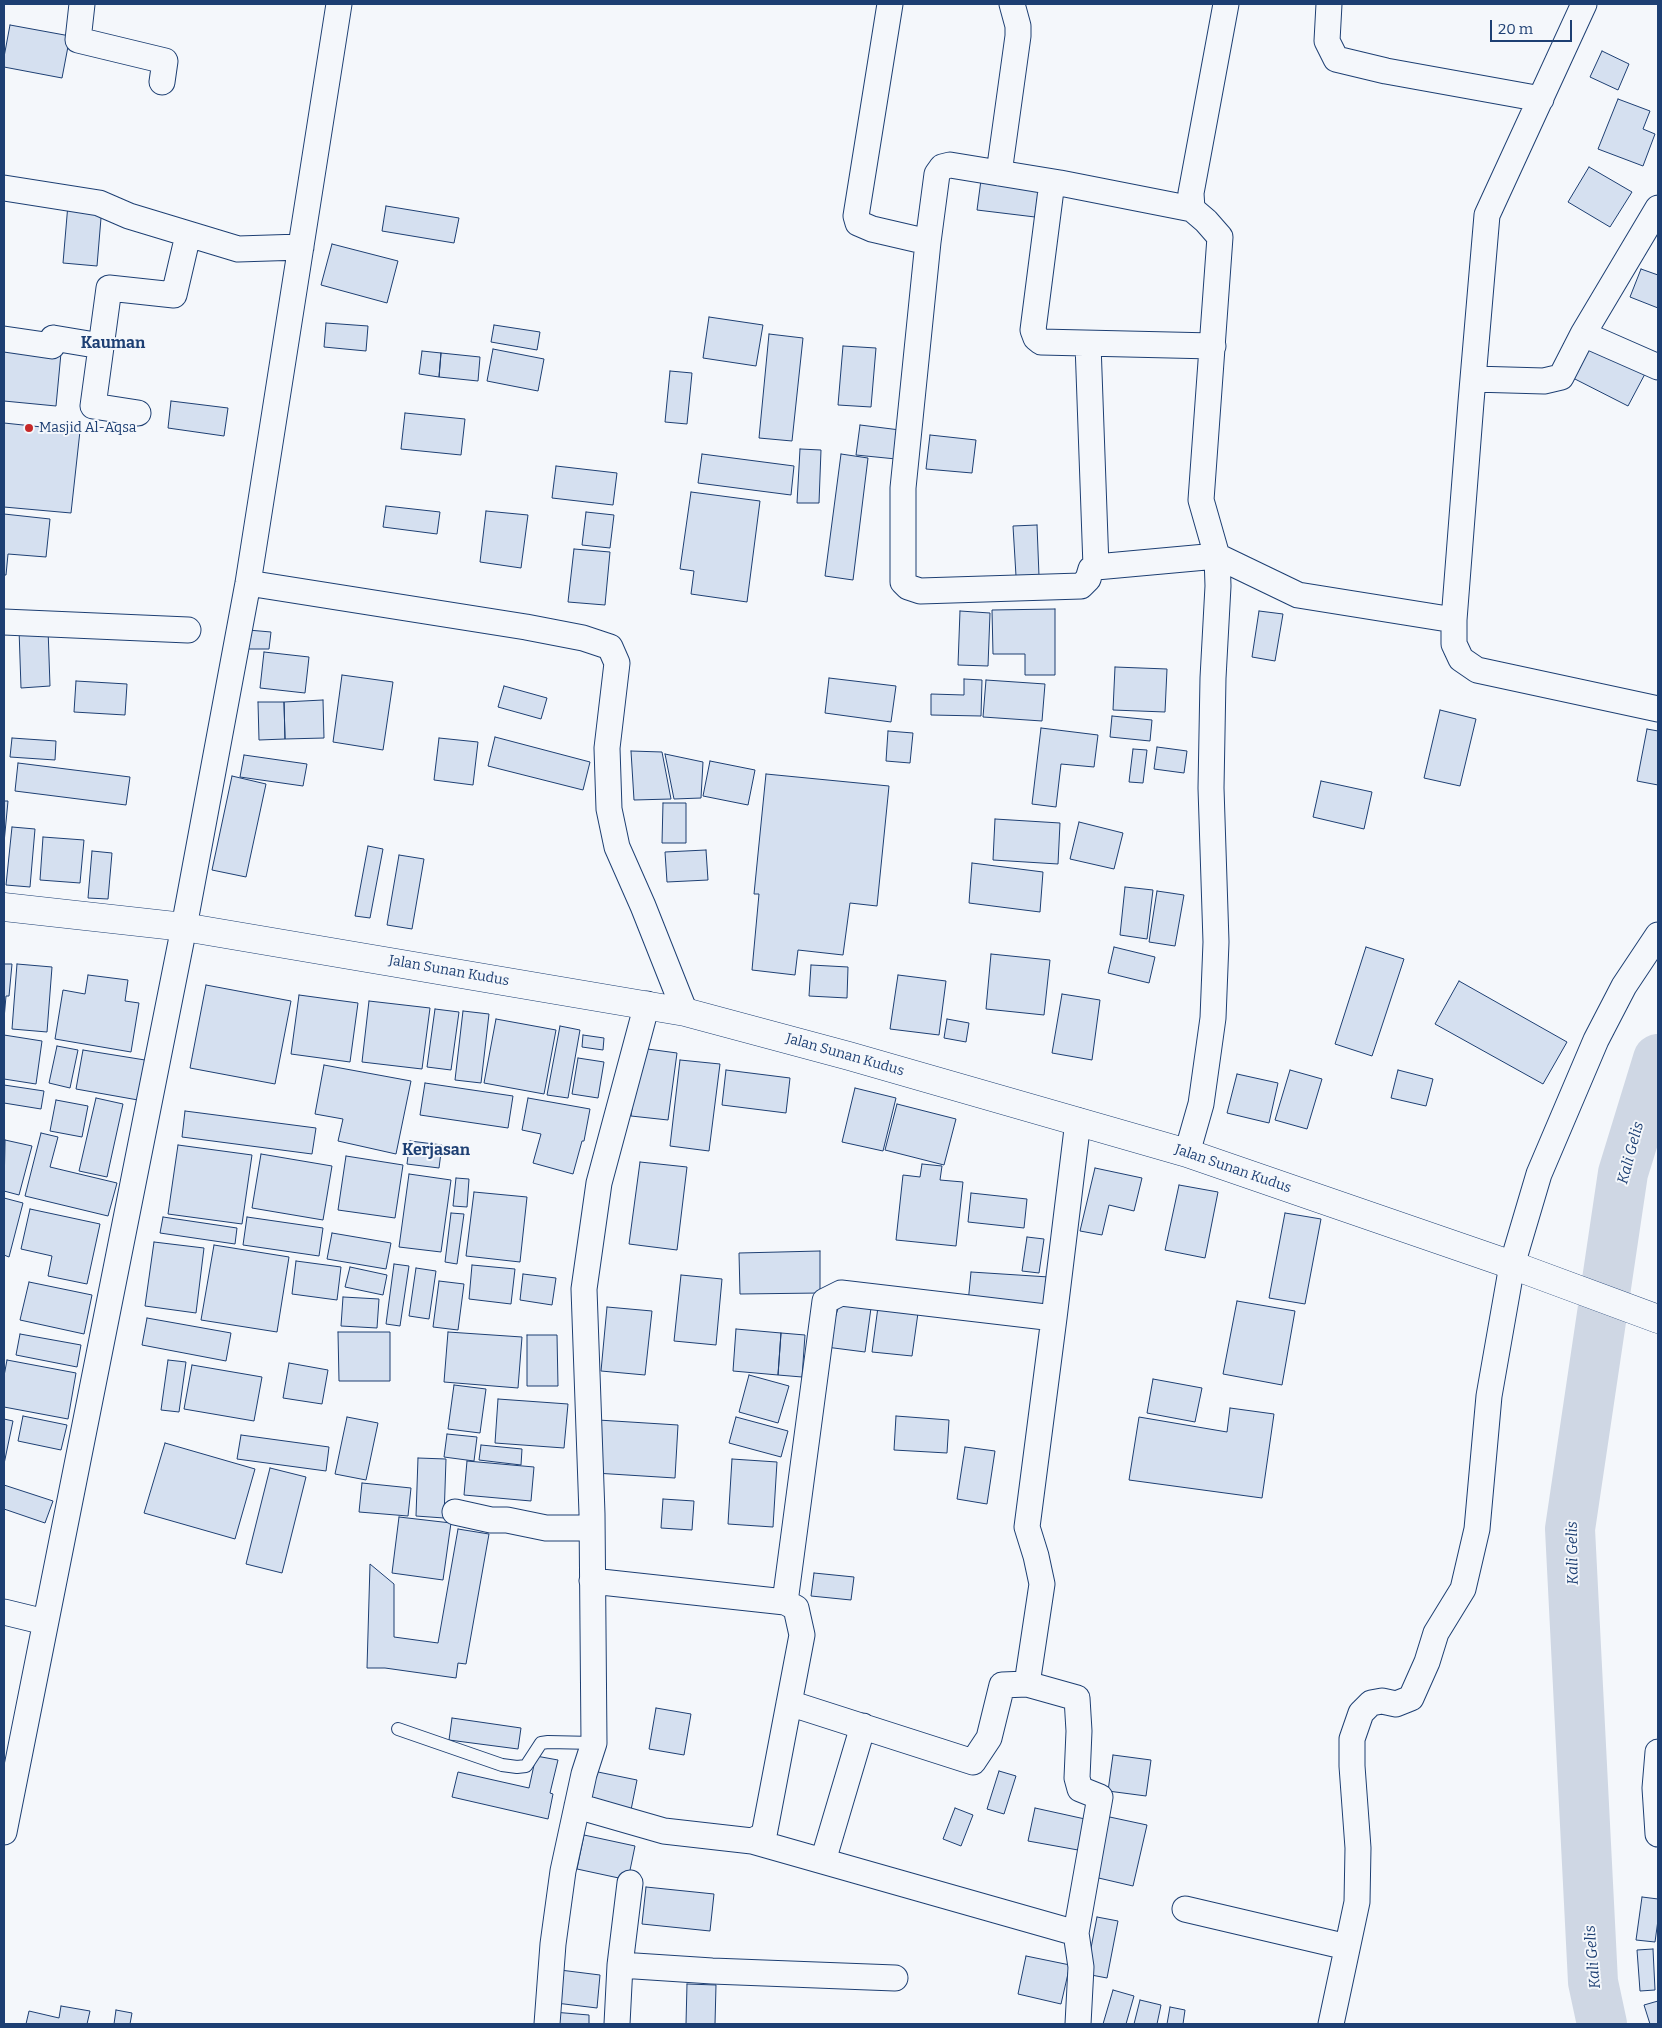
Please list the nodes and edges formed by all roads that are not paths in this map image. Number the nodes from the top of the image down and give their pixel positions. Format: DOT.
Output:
graph roads {
  1 [pos="82,4"];
  2 [pos="339,4"];
  3 [pos="890,4"];
  4 [pos="1012,4"];
  5 [pos="1226,4"];
  6 [pos="1329,4"];
  7 [pos="1584,4"];
  8 [pos="162,82"];
  9 [pos="1541,99"];
  10 [pos="999,173"];
  11 [pos="1052,182"];
  12 [pos="4,188"];
  13 [pos="1658,208"];
  14 [pos="1192,209"];
  15 [pos="188,235"];
  16 [pos="928,242"];
  17 [pos="301,247"];
  18 [pos="1583,334"];
  19 [pos="4,339"];
  20 [pos="1088,344"];
  21 [pos="101,346"];
  22 [pos="1213,346"];
  23 [pos="1658,367"];
  24 [pos="1473,379"];
  25 [pos="138,413"];
  26 [pos="1217,556"];
  27 [pos="1096,567"];
  28 [pos="248,583"];
  29 [pos="1454,620"];
  30 [pos="4,622"];
  31 [pos="188,630"];
  32 [pos="1658,709"];
  33 [pos="4,907"];
  34 [pos="184,927"];
  35 [pos="1658,935"];
  36 [pos="647,1004"];
  37 [pos="685,1012"];
  38 [pos="1078,1122"];
  39 [pos="1188,1153"];
  40 [pos="1517,1268"];
  41 [pos="1054,1318"];
  42 [pos="1658,1319"];
  43 [pos="455,1512"];
  44 [pos="592,1528"];
  45 [pos="592,1581"];
  46 [pos="785,1602"];
  47 [pos="4,1612"];
  48 [pos="45,1622"];
  49 [pos="1027,1684"];
  50 [pos="789,1703"];
  51 [pos="863,1726"];
  52 [pos="398,1729"];
  53 [pos="594,1743"];
  54 [pos="1658,1752"];
  55 [pos="578,1806"];
  56 [pos="4,1832"];
  57 [pos="1658,1834"];
  58 [pos="752,1841"];
  59 [pos="823,1861"];
  60 [pos="630,1883"];
  61 [pos="1185,1909"];
  62 [pos="1076,1933"];
  63 [pos="1347,1947"];
  64 [pos="620,1965"];
  65 [pos="895,1978"];
  66 [pos="547,2024"];
  67 [pos="617,2024"];
  68 [pos="1078,2024"];
  69 [pos="1331,2024"];
  1 -- 8 [label="street"];
  2 -- 17 [label="street"];
  3 -- 16 [label="street"];
  4 -- 10 [label="street"];
  5 -- 14 [label="street"];
  6 -- 9 [label="street"];
  7 -- 9 [label="street"];
  9 -- 24 [label="street"];
  10 -- 11 [label="street"];
  10 -- 16 [label="street"];
  11 -- 14 [label="street"];
  11 -- 20 [label="street"];
  12 -- 15 [label="street"];
  13 -- 18 [label="street"];
  14 -- 22 [label="street"];
  15 -- 17 [label="street"];
  15 -- 21 [label="street"];
  16 -- 27 [label="street"];
  17 -- 28 [label="street"];
  18 -- 23 [label="street"];
  18 -- 24 [label="street"];
  19 -- 21 [label="street"];
  20 -- 22 [label="street"];
  20 -- 27 [label="street"];
  21 -- 25 [label="street"];
  22 -- 26 [label="street"];
  24 -- 29 [label="street"];
  26 -- 27 [label="street"];
  26 -- 29 [label="street"];
  26 -- 39 [label="street"];
  28 -- 34 [label="street"];
  28 -- 37 [label="street"];
  29 -- 32 [label="street"];
  30 -- 31 [label="street"];
  33 -- 34 [label="main road, Jalan Sunan Kudus"];
  34 -- 36 [label="main road, Jalan Sunan Kudus"];
  34 -- 48 [label="street"];
  35 -- 40 [label="street"];
  36 -- 37 [label="main road, Jalan Sunan Kudus"];
  36 -- 44 [label="street"];
  37 -- 38 [label="main road, Jalan Sunan Kudus"];
  38 -- 39 [label="main road, Jalan Sunan Kudus"];
  38 -- 41 [label="street"];
  39 -- 40 [label="main road, Jalan Sunan Kudus"];
  40 -- 42 [label="main road, Jalan Sunan Kudus"];
  40 -- 63 [label="street"];
  41 -- 46 [label="street"];
  41 -- 49 [label="street"];
  43 -- 44 [label="street"];
  44 -- 45 [label="street"];
  45 -- 46 [label="street"];
  45 -- 53 [label="street"];
  46 -- 50 [label="street"];
  47 -- 48 [label="street"];
  48 -- 56 [label="street"];
  49 -- 51 [label="street"];
  49 -- 62 [label="street"];
  50 -- 51 [label="street"];
  50 -- 58 [label="street"];
  51 -- 59 [label="street"];
  52 -- 53 [label="lane"];
  53 -- 55 [label="street"];
  54 -- 57 [label="street"];
  55 -- 58 [label="street"];
  55 -- 66 [label="street"];
  58 -- 59 [label="street"];
  59 -- 62 [label="street"];
  60 -- 64 [label="street"];
  61 -- 63 [label="street"];
  62 -- 68 [label="street"];
  63 -- 69 [label="street"];
  64 -- 65 [label="street"];
  64 -- 67 [label="street"];
}
